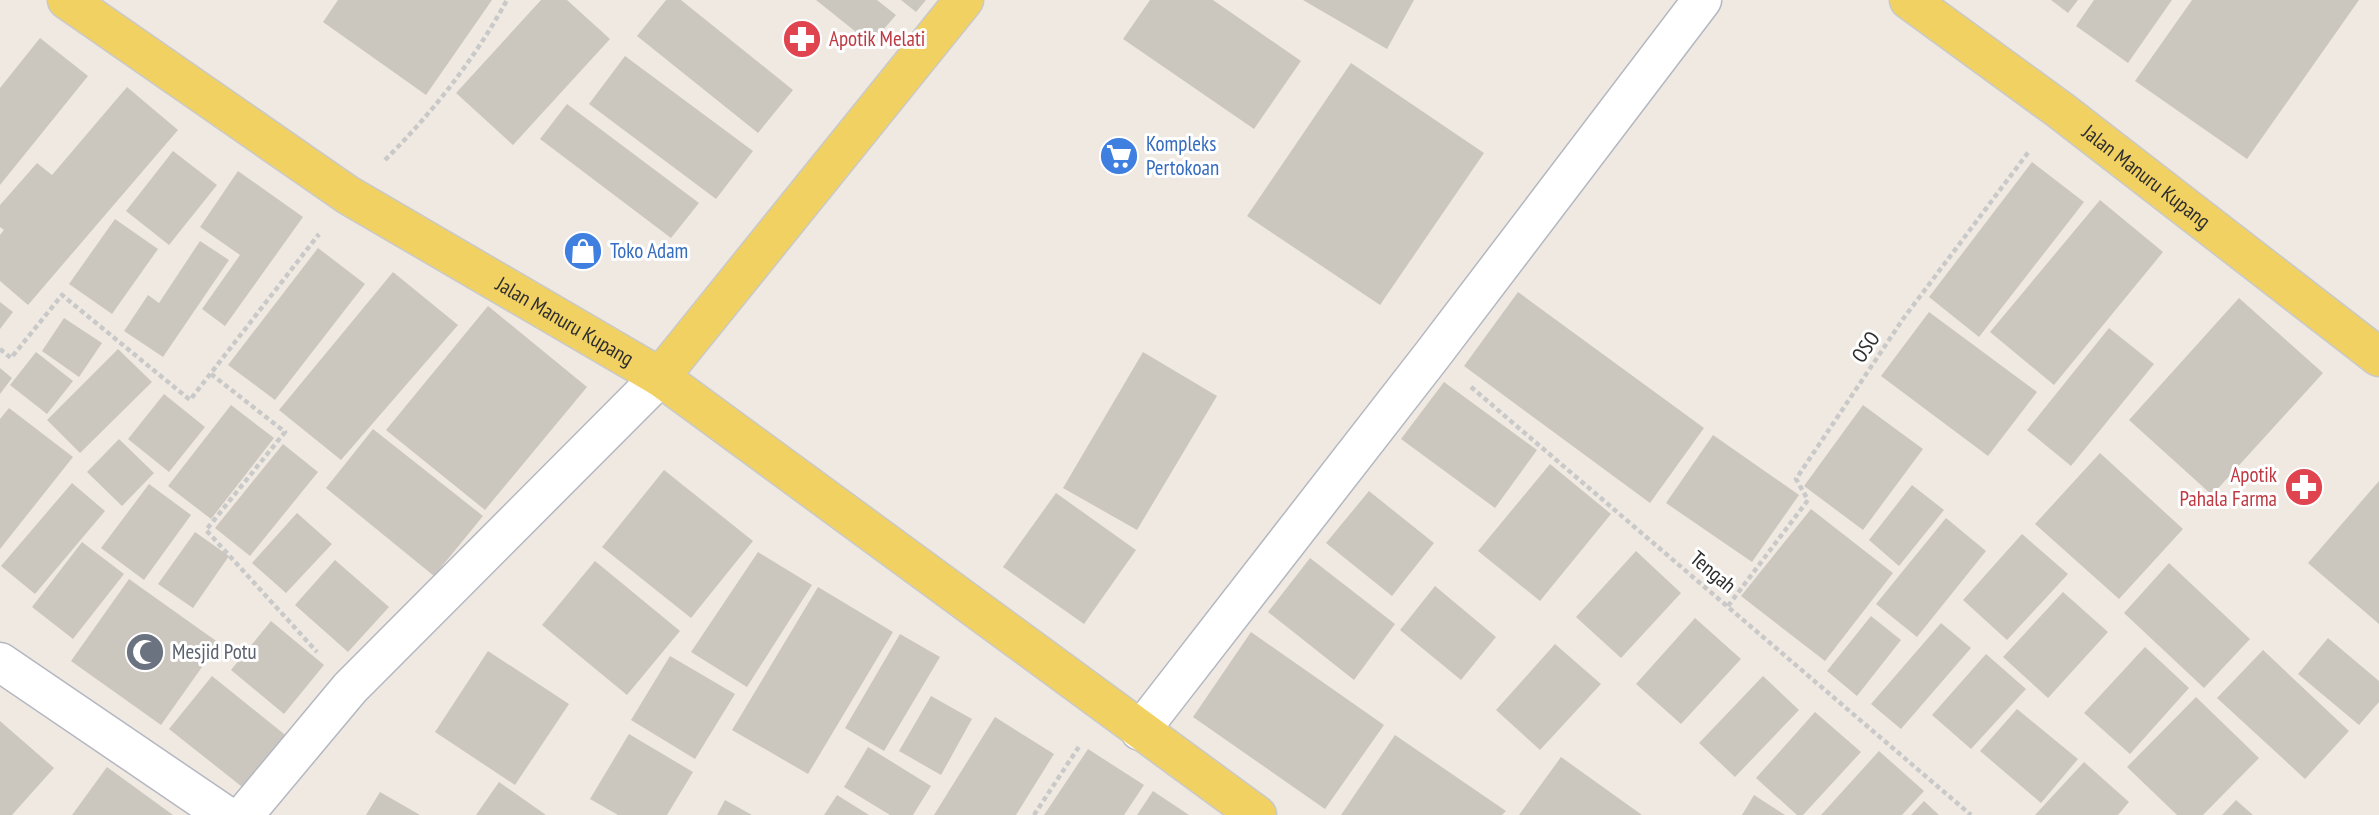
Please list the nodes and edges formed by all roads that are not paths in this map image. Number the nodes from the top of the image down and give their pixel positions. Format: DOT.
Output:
graph roads {
  1 [pos="67,0"];
  2 [pos="964,0"];
  3 [pos="1702,0"];
  4 [pos="1909,0"];
  5 [pos="2379,357"];
  6 [pos="660,377"];
  7 [pos="0,662"];
  8 [pos="1140,731"];
  9 [pos="225,815"];
  10 [pos="244,815"];
  11 [pos="1257,815"];
  1 -- 6 [label="main road, Jalan Manuru Kupang"];
  2 -- 6 [label="main road"];
  3 -- 8 [label="street"];
  4 -- 5 [label="main road, Jalan Manuru Kupang"];
  6 -- 8 [label="main road, Jalan Manuru Kupang"];
  6 -- 10 [label="street"];
  7 -- 9 [label="street"];
  8 -- 11 [label="main road, Jalan Manuru Kupang"];
}
